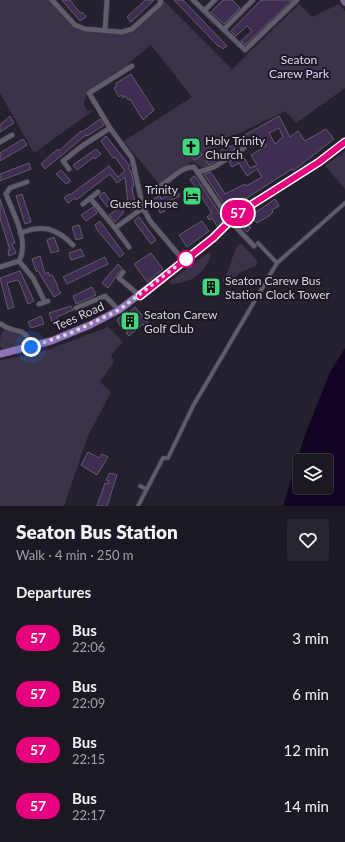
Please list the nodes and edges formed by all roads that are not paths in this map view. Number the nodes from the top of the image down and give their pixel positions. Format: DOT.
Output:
graph roads {
  1 [pos="52,0"];
  2 [pos="107,0"];
  3 [pos="160,0"];
  4 [pos="193,0"];
  5 [pos="215,0"];
  6 [pos="254,0"];
  7 [pos="296,0"];
  8 [pos="204,11"];
  9 [pos="224,29"];
  10 [pos="105,30"];
  11 [pos="132,66"];
  12 [pos="110,128"];
  13 [pos="12,135"];
  14 [pos="0,142"];
  15 [pos="345,142"];
  16 [pos="244,148"];
  17 [pos="63,162"];
  18 [pos="59,165"];
  19 [pos="69,168"];
  20 [pos="199,172"];
  21 [pos="27,182"];
  22 [pos="153,189"];
  23 [pos="98,192"];
  24 [pos="90,198"];
  25 [pos="345,203"];
  26 [pos="83,204"];
  27 [pos="143,208"];
  28 [pos="232,220"];
  29 [pos="115,228"];
  30 [pos="20,233"];
  31 [pos="65,245"];
  32 [pos="256,245"];
  33 [pos="129,247"];
  34 [pos="20,260"];
  35 [pos="184,261"];
  36 [pos="277,263"];
  37 [pos="0,267"];
  38 [pos="123,272"];
  39 [pos="140,296"];
  40 [pos="39,304"];
  41 [pos="76,308"];
  42 [pos="119,310"];
  43 [pos="0,324"];
  44 [pos="31,347"];
  45 [pos="0,354"];
  46 [pos="140,486"];
  47 [pos="146,489"];
  48 [pos="138,506"];
  1 -- 10 [label="street"];
  2 -- 10 [label="street"];
  3 -- 10 [label="street"];
  4 -- 8 [label="street"];
  5 -- 8 [label="street"];
  6 -- 9 [label="street"];
  7 -- 9 [label="street"];
  8 -- 9 [label="street"];
  11 -- 12 [label="street"];
  12 -- 17 [label="street"];
  12 -- 27 [label="street"];
  13 -- 14 [label="street"];
  15 -- 28 [label="main road, Tees Road"];
  16 -- 20 [label="street"];
  17 -- 18 [label="street"];
  17 -- 19 [label="street"];
  20 -- 22 [label="street"];
  20 -- 28 [label="street"];
  21 -- 30 [label="street"];
  23 -- 24 [label="street"];
  24 -- 26 [label="street"];
  24 -- 29 [label="street"];
  25 -- 36 [label="street"];
  27 -- 29 [label="street"];
  27 -- 35 [label="street"];
  28 -- 32 [label="street"];
  28 -- 35 [label="main road, Tees Road"];
  29 -- 33 [label="street"];
  30 -- 31 [label="street"];
  30 -- 34 [label="street"];
  32 -- 36 [label="street"];
  34 -- 37 [label="street"];
  34 -- 40 [label="street"];
  35 -- 39 [label="main road, Tees Road"];
  36 -- 47 [label="street"];
  38 -- 39 [label="street"];
  39 -- 42 [label="main road, Tees Road"];
  41 -- 42 [label="street"];
  42 -- 44 [label="main road, Tees Road"];
  43 -- 44 [label="street"];
  44 -- 45 [label="main road, Tees Road"];
  46 -- 47 [label="street"];
  47 -- 48 [label="street"];
}
